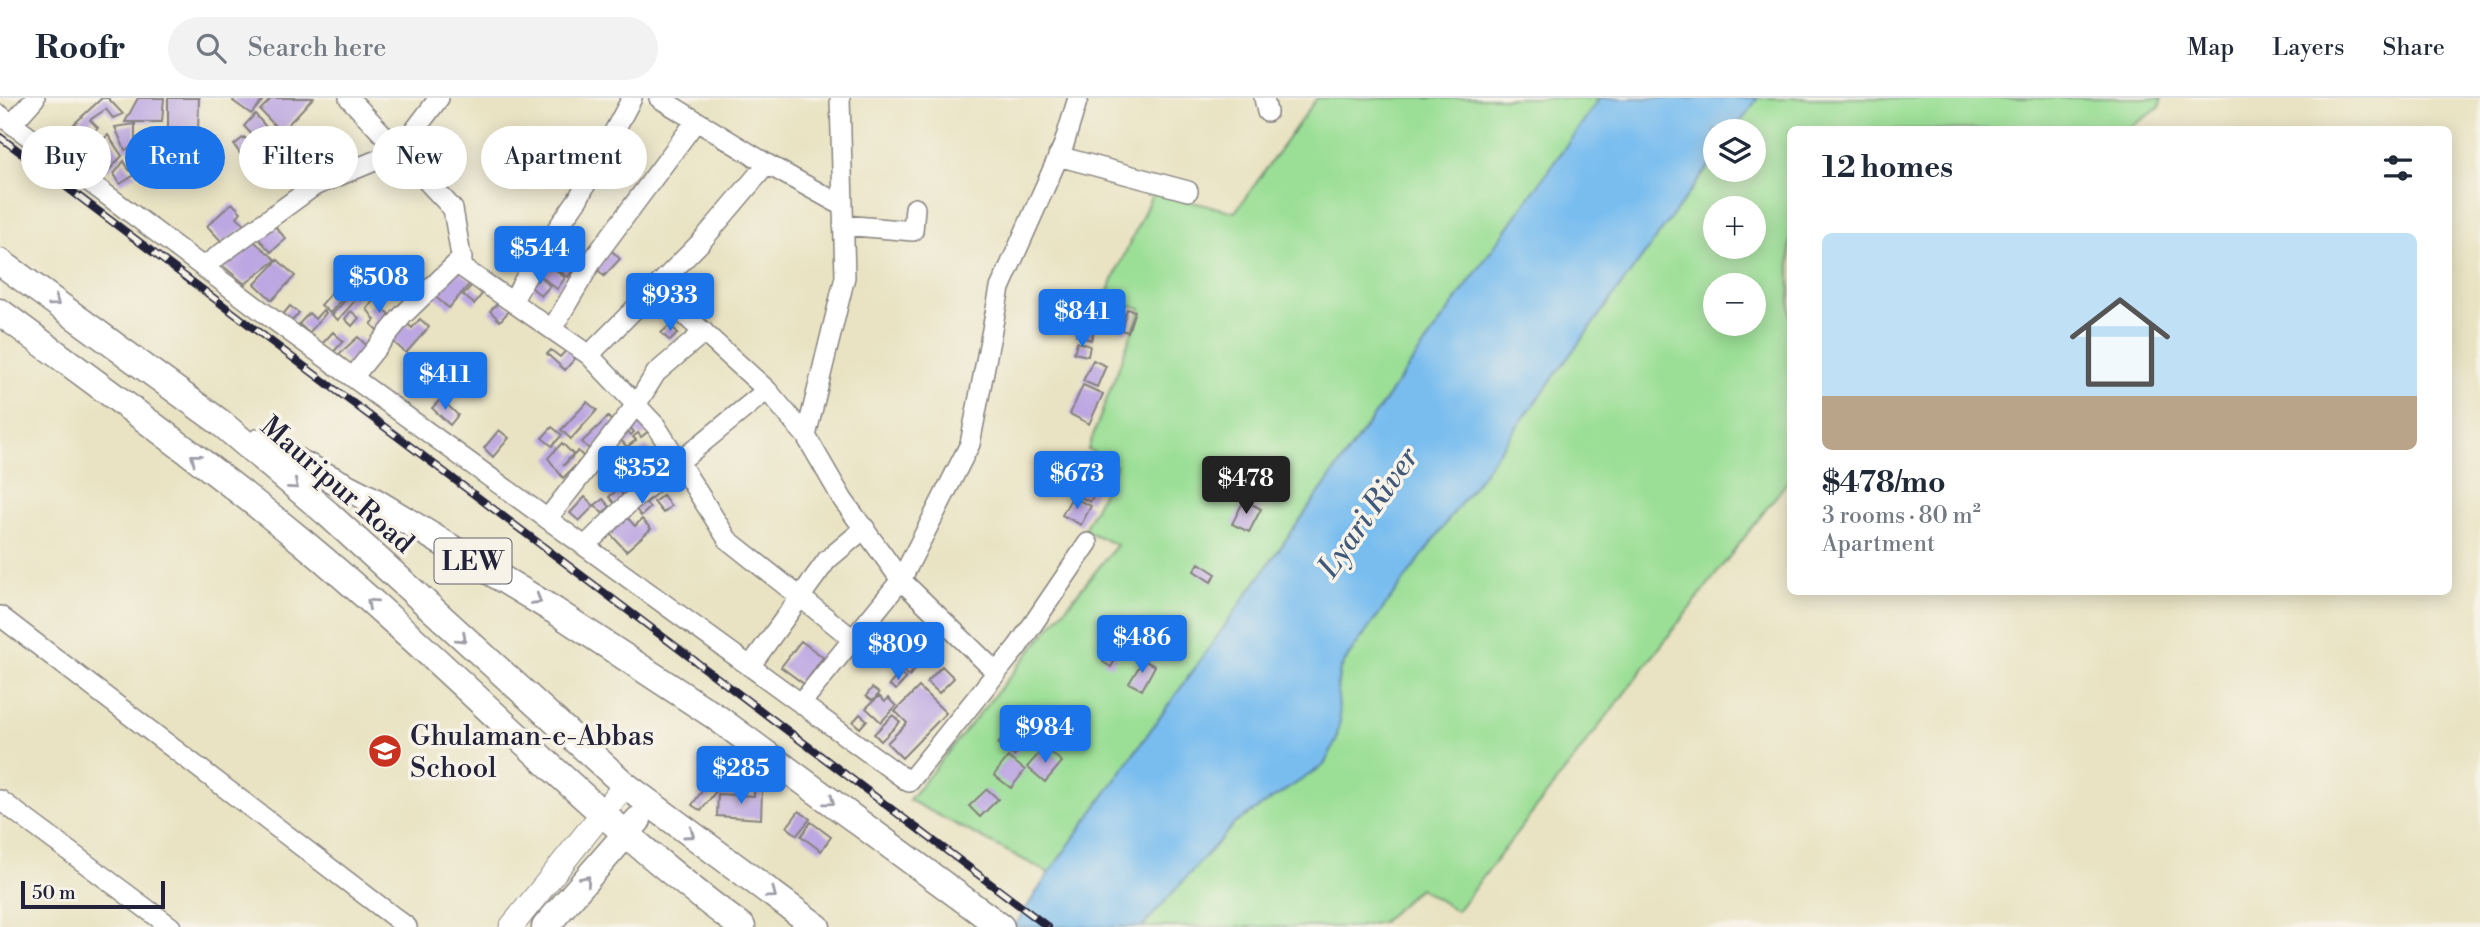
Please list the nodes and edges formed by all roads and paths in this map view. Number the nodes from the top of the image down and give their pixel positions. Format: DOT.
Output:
graph roads {
  1 [pos="35,98"];
  2 [pos="439,98"];
  3 [pos="632,98"];
  4 [pos="659,98"];
  5 [pos="1077,98"];
  6 [pos="836,100"];
  7 [pos="355,101"];
  8 [pos="6,120"];
  9 [pos="696,121"];
  10 [pos="377,126"];
  11 [pos="418,126"];
  12 [pos="1058,156"];
  13 [pos="372,162"];
  14 [pos="767,164"];
  15 [pos="434,189"];
  16 [pos="1188,191"];
  17 [pos="915,208"];
  18 [pos="843,216"];
  19 [pos="462,258"];
  20 [pos="0,262"];
  21 [pos="204,267"];
  22 [pos="655,288"];
  23 [pos="512,302"];
  24 [pos="0,312"];
  25 [pos="552,329"];
  26 [pos="704,332"];
  27 [pos="589,355"];
  28 [pos="353,377"];
  29 [pos="767,390"];
  30 [pos="636,405"];
  31 [pos="221,423"];
  32 [pos="806,436"];
  33 [pos="679,462"];
  34 [pos="548,519"];
  35 [pos="865,528"];
  36 [pos="1088,543"];
  37 [pos="585,546"];
  38 [pos="901,580"];
  39 [pos="802,598"];
  40 [pos="0,615"];
  41 [pos="853,639"];
  42 [pos="751,665"];
  43 [pos="996,673"];
  44 [pos="802,702"];
  45 [pos="625,785"];
  46 [pos="650,806"];
  47 [pos="4,811"];
  48 [pos="603,814"];
  49 [pos="627,832"];
  50 [pos="172,927"];
  51 [pos="407,927"];
  52 [pos="511,927"];
  53 [pos="545,927"];
  54 [pos="742,927"];
  55 [pos="817,927"];
  56 [pos="1001,927"];
  1 -- 8 [label="street"];
  2 -- 11 [label="street"];
  3 -- 23 [label="street"];
  4 -- 9 [label="street"];
  5 -- 12 [label="street"];
  6 -- 18 [label="street"];
  7 -- 10 [label="street"];
  8 -- 21 [label="street"];
  9 -- 14 [label="street"];
  9 -- 25 [label="street"];
  12 -- 16 [label="street"];
  12 -- 38 [label="street"];
  13 -- 21 [label="street"];
  14 -- 18 [label="street"];
  14 -- 22 [label="street"];
  15 -- 19 [label="street"];
  17 -- 18 [label="street"];
  18 -- 32 [label="street"];
  19 -- 23 [label="street"];
  19 -- 28 [label="street"];
  20 -- 31 [label="highway, Mauripur Road, one-way"];
  21 -- 28 [label="street"];
  22 -- 26 [label="street"];
  22 -- 27 [label="street"];
  23 -- 25 [label="street"];
  48 -- 24 [label="highway, one-way"];
  25 -- 27 [label="street"];
  26 -- 29 [label="street"];
  26 -- 30 [label="street"];
  27 -- 30 [label="street"];
  28 -- 34 [label="street"];
  29 -- 32 [label="street"];
  29 -- 33 [label="street"];
  30 -- 33 [label="street"];
  30 -- 34 [label="street"];
  31 -- 45 [label="highway, Mauripur Road, one-way"];
  31 -- 56 [label="highway, LEW, one-way"];
  32 -- 35 [label="street"];
  33 -- 37 [label="street"];
  33 -- 39 [label="street"];
  34 -- 37 [label="street"];
  35 -- 38 [label="street"];
  35 -- 39 [label="street"];
  36 -- 43 [label="street"];
  37 -- 42 [label="street"];
  38 -- 41 [label="street"];
  38 -- 43 [label="street"];
  39 -- 41 [label="street"];
  39 -- 42 [label="street"];
  40 -- 51 [label="street"];
  41 -- 44 [label="street"];
  42 -- 44 [label="street"];
  43 -- 44 [label="street"];
  45 -- 46 [label="highway, Mauripur Road"];
  45 -- 48 [label="main road"];
  46 -- 49 [label="highway"];
  46 -- 55 [label="highway, Mauripur Road, one-way"];
  47 -- 50 [label="street"];
  48 -- 49 [label="highway"];
  48 -- 52 [label="main road"];
  53 -- 49 [label="highway, one-way"];
  49 -- 54 [label="highway"];
}
